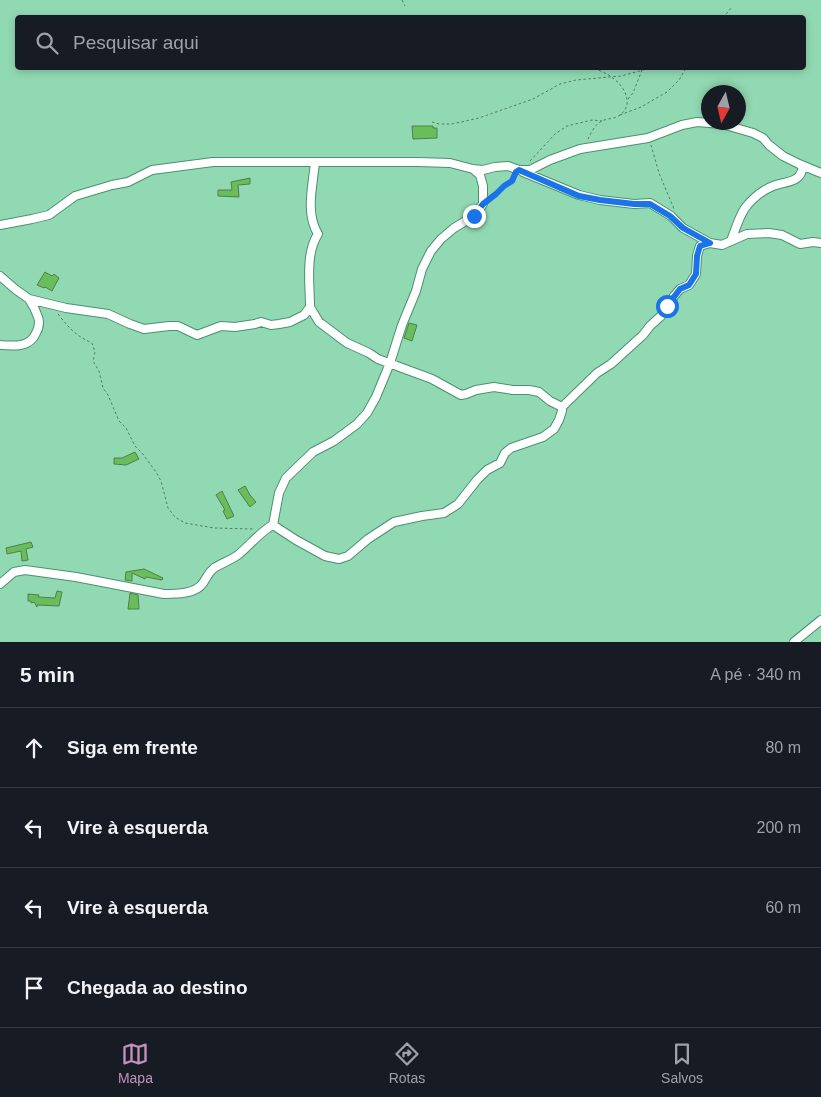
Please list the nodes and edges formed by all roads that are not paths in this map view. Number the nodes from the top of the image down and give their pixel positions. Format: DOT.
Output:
graph roads {
  1 [pos="315,162"];
  2 [pos="803,166"];
  3 [pos="473,169"];
  4 [pos="519,170"];
  5 [pos="821,173"];
  6 [pos="0,225"];
  7 [pos="731,241"];
  8 [pos="710,243"];
  9 [pos="821,243"];
  10 [pos="0,276"];
  11 [pos="29,299"];
  12 [pos="310,307"];
  13 [pos="0,345"];
  14 [pos="390,363"];
  15 [pos="562,407"];
  16 [pos="270,527"];
  17 [pos="0,584"];
  18 [pos="821,620"];
  19 [pos="794,642"];
  1 -- 3 [label="street"];
  1 -- 6 [label="street"];
  1 -- 12 [label="street"];
  2 -- 4 [label="street"];
  2 -- 5 [label="street"];
  2 -- 7 [label="street"];
  3 -- 4 [label="street"];
  3 -- 14 [label="street"];
  4 -- 8 [label="street"];
  7 -- 8 [label="street"];
  7 -- 9 [label="street"];
  8 -- 15 [label="street"];
  10 -- 11 [label="street"];
  11 -- 12 [label="street"];
  11 -- 13 [label="street"];
  12 -- 14 [label="street"];
  14 -- 15 [label="street"];
  14 -- 16 [label="street"];
  15 -- 16 [label="street"];
  16 -- 17 [label="street"];
  18 -- 19 [label="street"];
}
